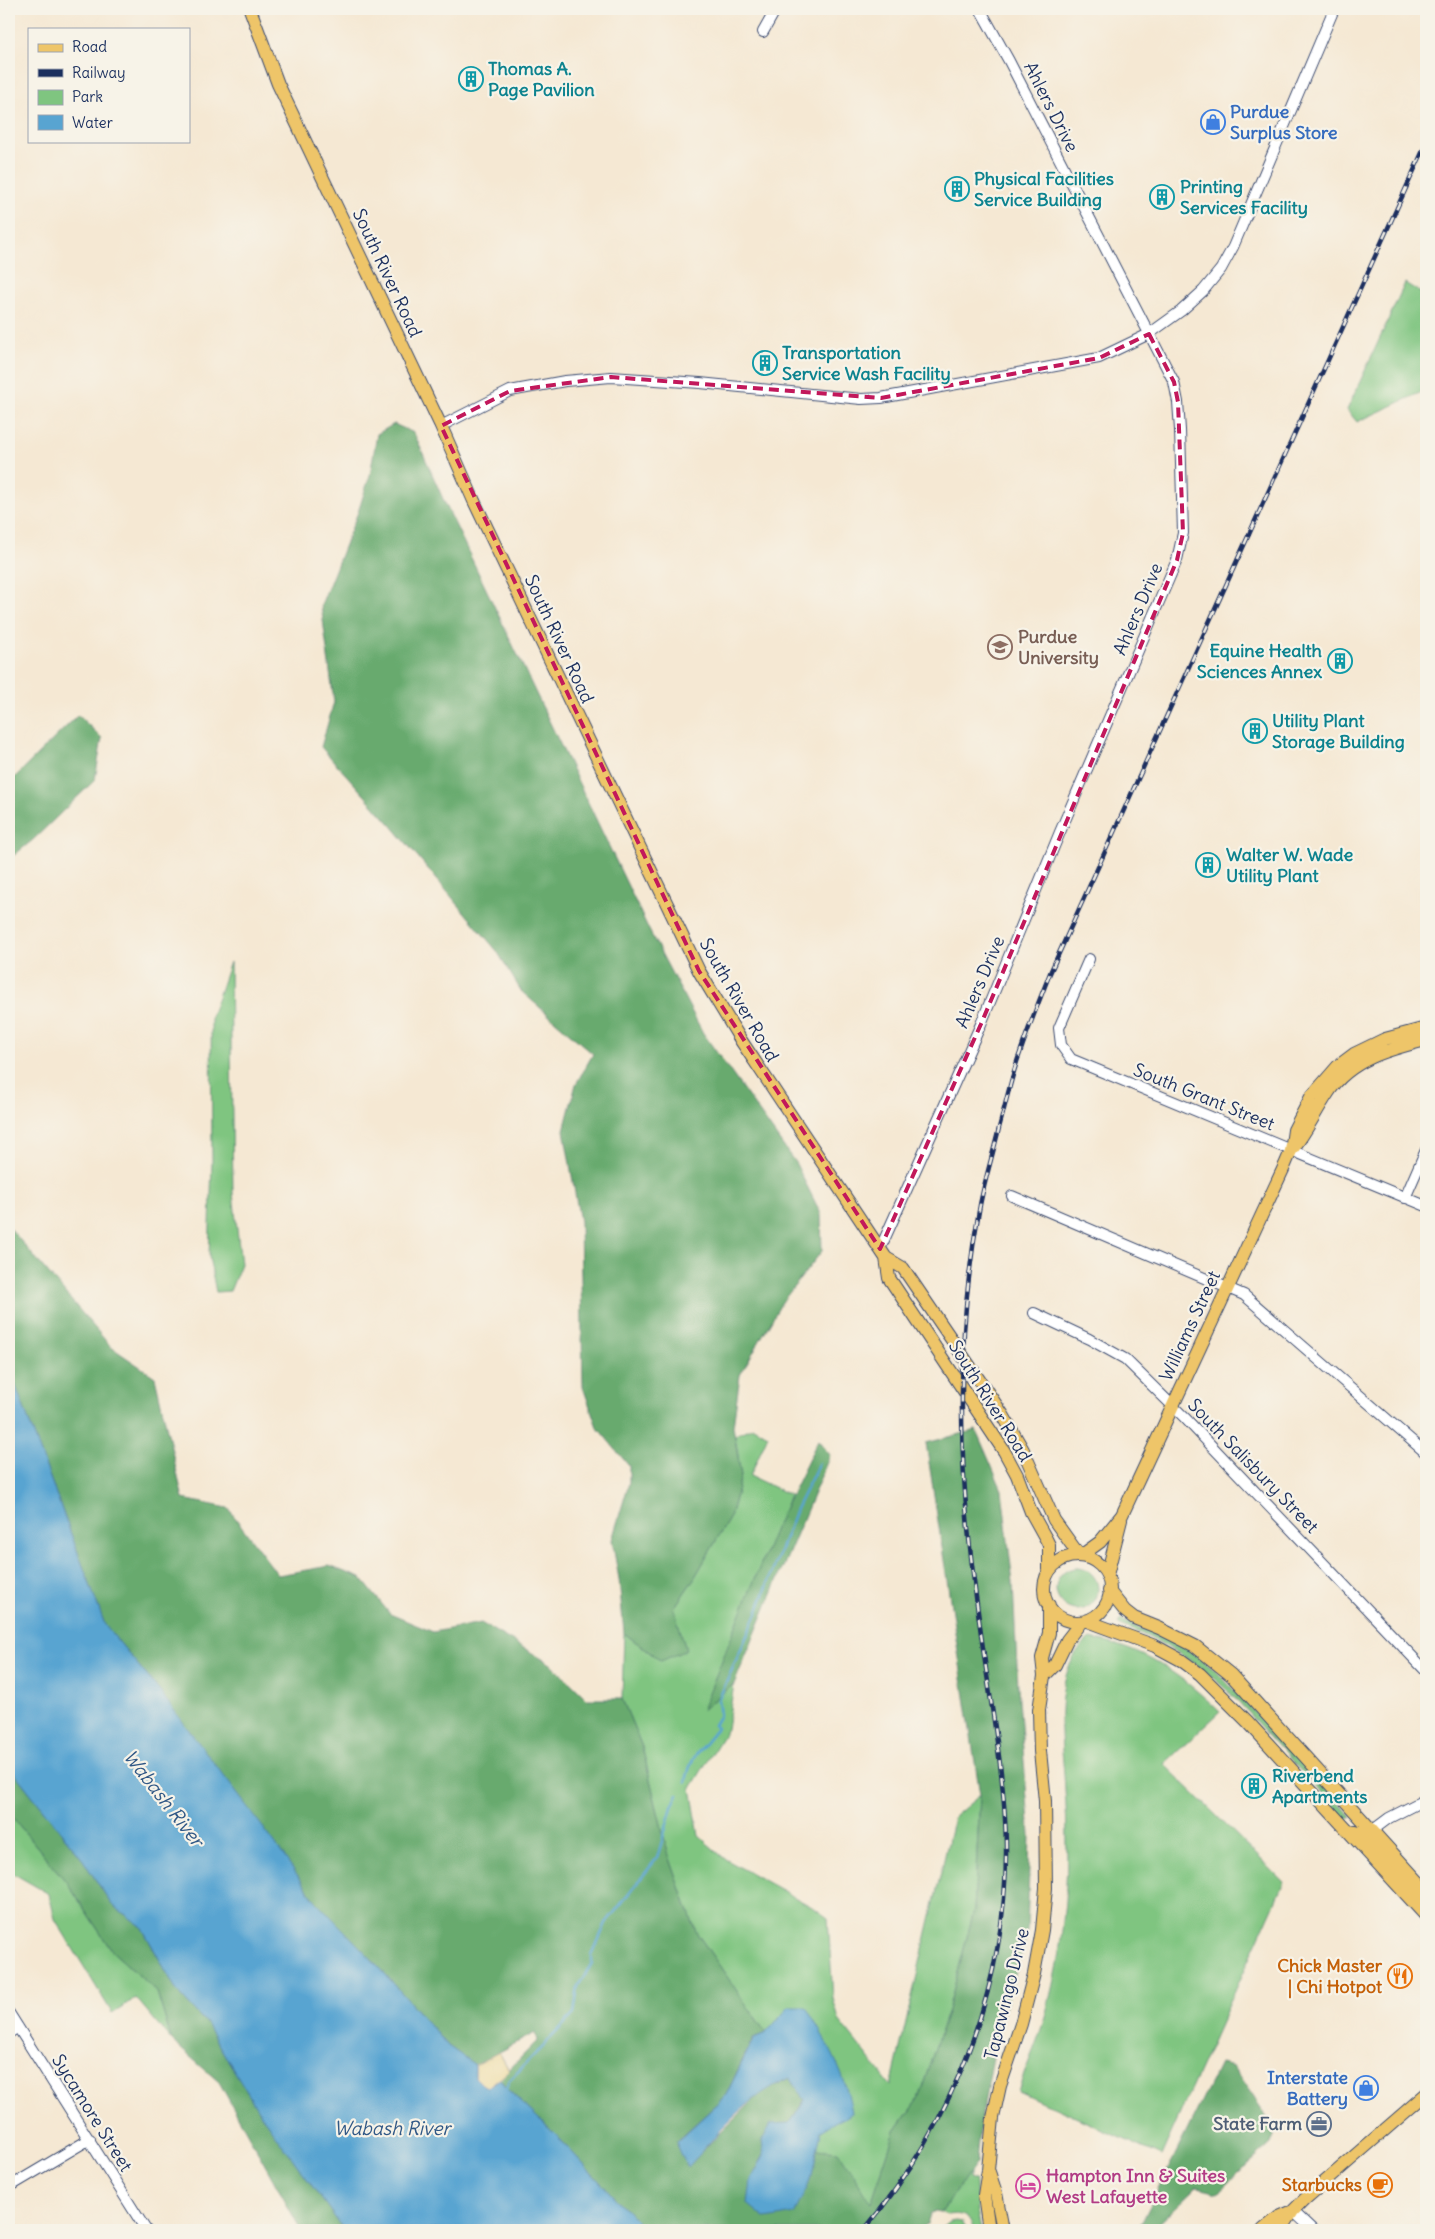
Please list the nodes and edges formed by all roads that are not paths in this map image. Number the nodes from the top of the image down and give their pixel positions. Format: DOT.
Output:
graph roads {
  1 [pos="250,9"];
  2 [pos="776,9"];
  3 [pos="980,9"];
  4 [pos="1334,9"];
  5 [pos="763,32"];
  6 [pos="1149,334"];
  7 [pos="441,426"];
  8 [pos="1089,959"];
  9 [pos="1426,1028"];
  10 [pos="1426,1040"];
  11 [pos="1426,1150"];
  12 [pos="1291,1151"];
  13 [pos="1012,1196"];
  14 [pos="1405,1198"];
  15 [pos="1426,1206"];
  16 [pos="883,1253"];
  17 [pos="1227,1287"];
  18 [pos="1034,1313"];
  19 [pos="1172,1406"];
  20 [pos="1426,1454"];
  21 [pos="1122,1516"];
  22 [pos="1081,1555"];
  23 [pos="1049,1570"];
  24 [pos="1107,1575"];
  25 [pos="1109,1591"];
  26 [pos="1049,1606"];
  27 [pos="1084,1621"];
  28 [pos="1426,1671"];
  29 [pos="1044,1676"];
  30 [pos="1426,1799"];
  31 [pos="1376,1827"];
  32 [pos="1349,1832"];
  33 [pos="1426,1890"];
  34 [pos="1426,1901"];
  35 [pos="1426,1916"];
  36 [pos="9,2013"];
  37 [pos="18,2027"];
  38 [pos="9,2033"];
  39 [pos="1426,2094"];
  40 [pos="90,2139"];
  41 [pos="988,2170"];
  42 [pos="9,2187"];
  43 [pos="1293,2211"];
  44 [pos="146,2230"];
  45 [pos="989,2230"];
  46 [pos="1003,2230"];
  47 [pos="1263,2230"];
  48 [pos="1281,2230"];
  49 [pos="1313,2230"];
  1 -- 7 [label="main road, South River Road"];
  2 -- 5 [label="street"];
  3 -- 6 [label="street, Ahlers Drive"];
  4 -- 6 [label="street"];
  6 -- 7 [label="street"];
  6 -- 16 [label="street, Ahlers Drive"];
  7 -- 16 [label="main road, South River Road"];
  8 -- 12 [label="street, South Grant Street"];
  9 -- 12 [label="main road, Williams Street"];
  10 -- 12 [label="main road, Williams Street"];
  11 -- 14 [label="street"];
  12 -- 14 [label="street, South Grant Street"];
  12 -- 17 [label="main road, Williams Street"];
  13 -- 17 [label="street"];
  14 -- 15 [label="street, South Grant Street"];
  16 -- 22 [label="main road, South River Road"];
  16 -- 23 [label="main road, South River Road"];
  17 -- 19 [label="main road, Williams Street"];
  17 -- 20 [label="street"];
  18 -- 19 [label="street, South Salisbury Street"];
  19 -- 21 [label="main road, Williams Street"];
  19 -- 28 [label="street, South Salisbury Street"];
  21 -- 22 [label="main road, Williams Street"];
  21 -- 24 [label="main road, Williams Street"];
  22 -- 23 [label="main road"];
  22 -- 24 [label="main road"];
  23 -- 26 [label="main road"];
  24 -- 25 [label="main road"];
  25 -- 27 [label="main road"];
  25 -- 31 [label="main road"];
  26 -- 27 [label="main road"];
  26 -- 29 [label="main road, Tapawingo Drive"];
  27 -- 29 [label="main road, Tapawingo Drive"];
  27 -- 32 [label="main road"];
  29 -- 41 [label="main road, Tapawingo Drive"];
  30 -- 31 [label="street"];
  31 -- 33 [label="main road"];
  32 -- 34 [label="main road"];
  32 -- 35 [label="main road"];
  36 -- 37 [label="street, Sycamore Street"];
  37 -- 38 [label="street"];
  37 -- 40 [label="street, Sycamore Street"];
  39 -- 43 [label="main road"];
  40 -- 42 [label="street"];
  40 -- 44 [label="street, Sycamore Street"];
  41 -- 45 [label="main road, Tapawingo Drive"];
  41 -- 46 [label="main road, Tapawingo Drive"];
  43 -- 47 [label="main road"];
  43 -- 48 [label="main road"];
  43 -- 49 [label="street"];
}
